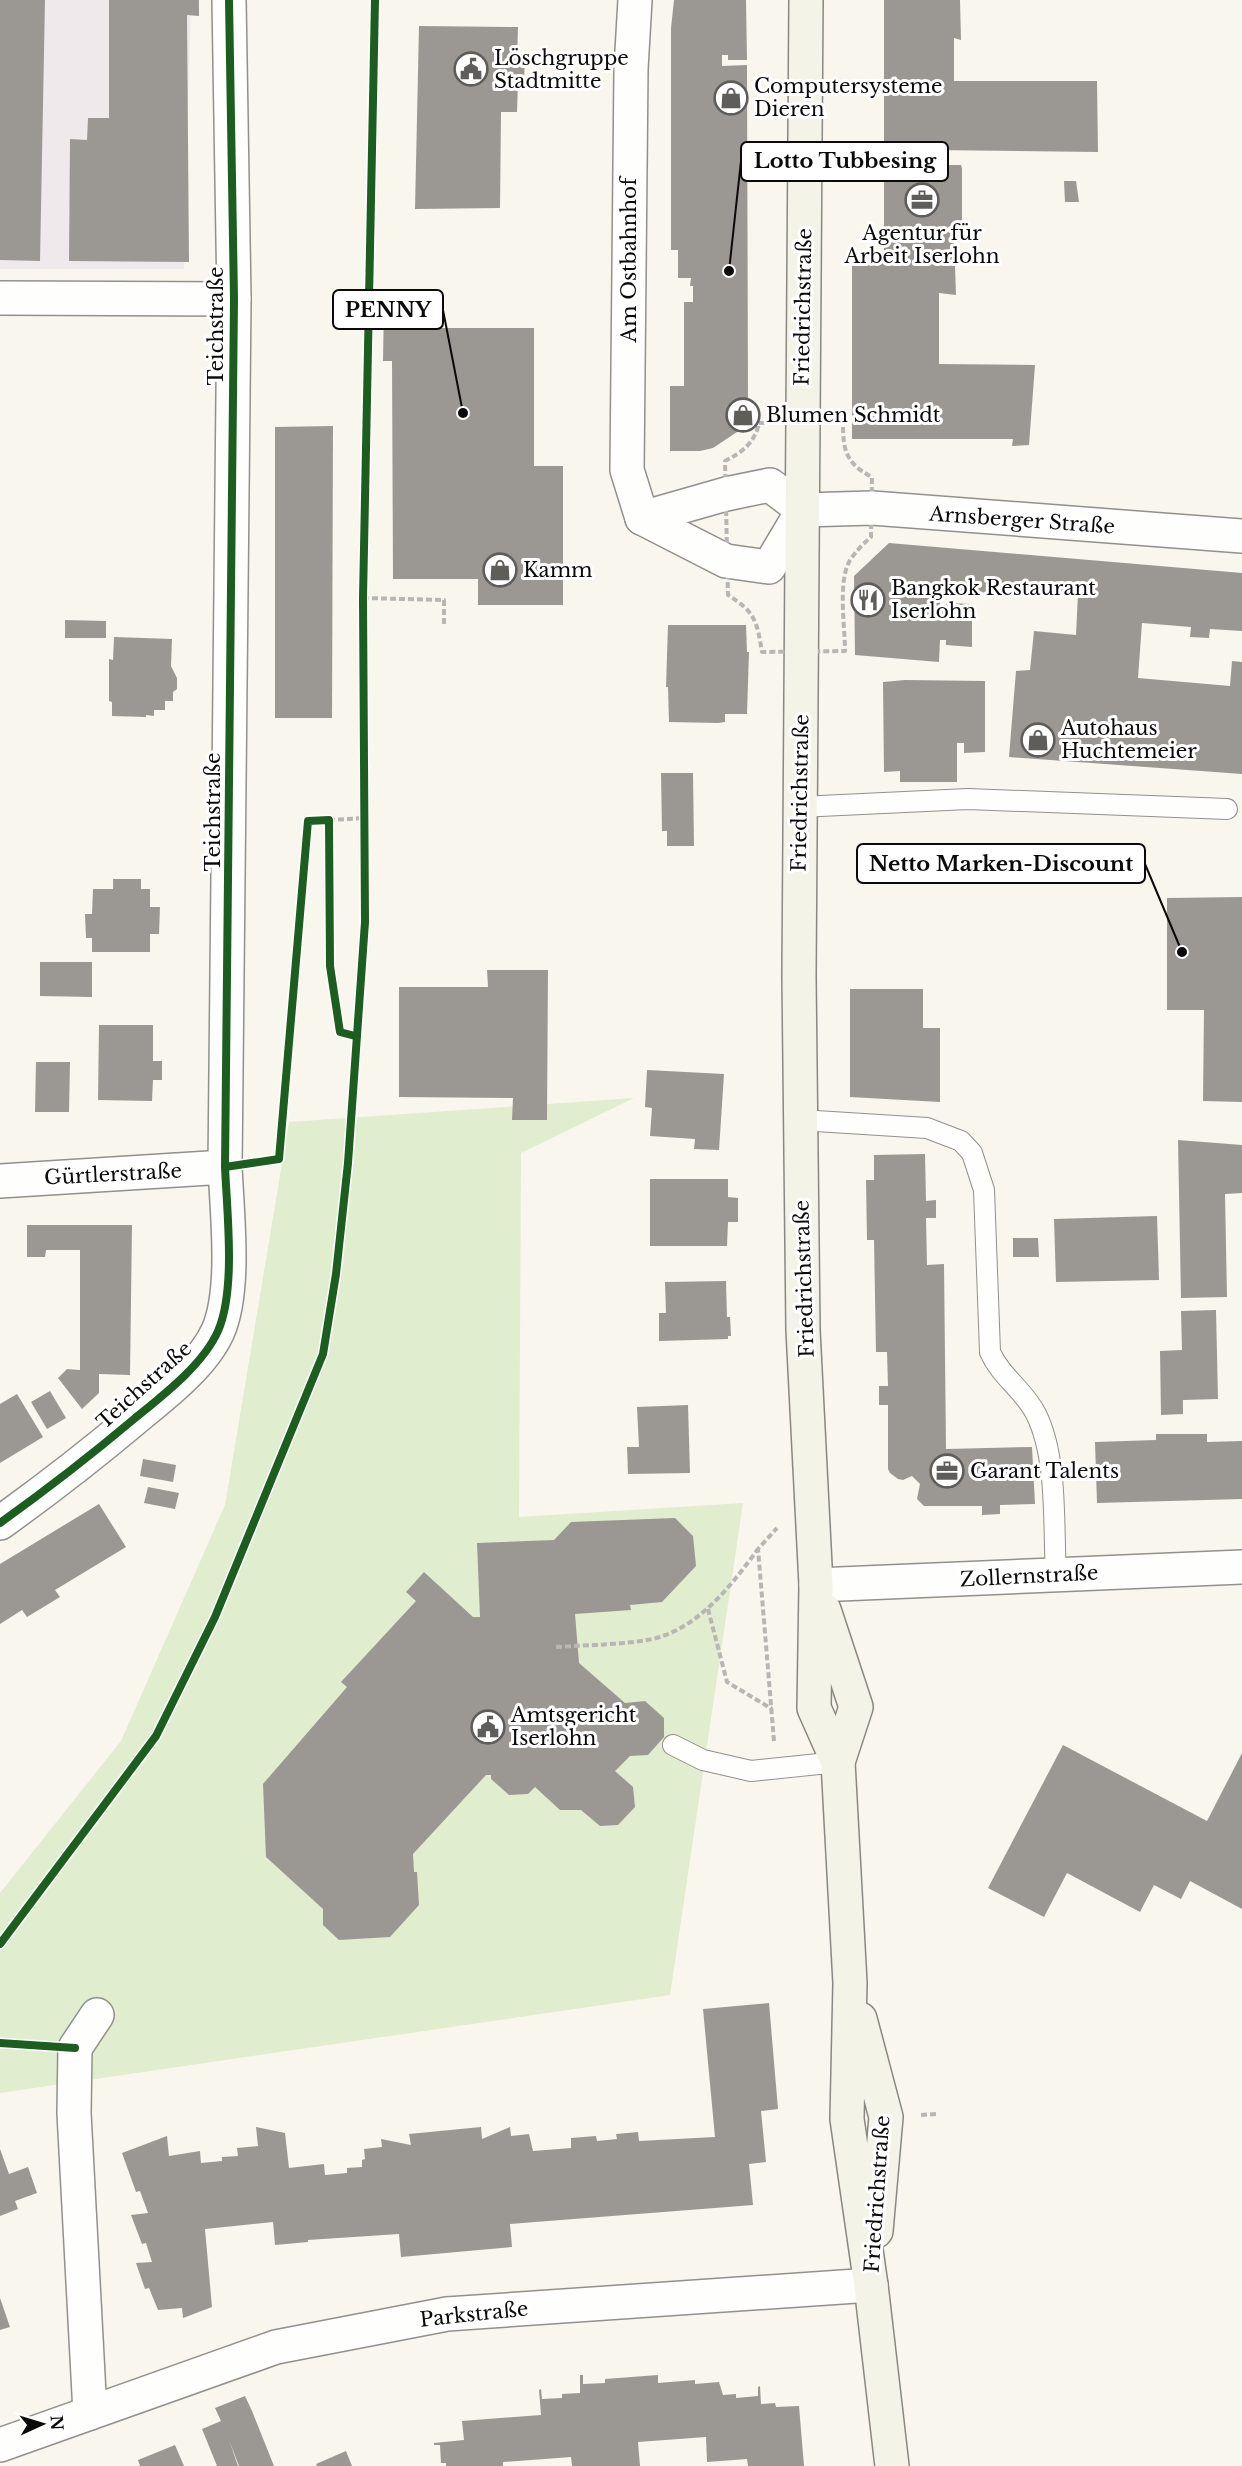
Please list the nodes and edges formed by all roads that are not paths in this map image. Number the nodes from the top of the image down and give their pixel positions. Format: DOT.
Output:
graph roads {
  1 [pos="230,0"];
  2 [pos="635,0"];
  3 [pos="806,0"];
  4 [pos="0,298"];
  5 [pos="234,299"];
  6 [pos="803,510"];
  7 [pos="642,518"];
  8 [pos="1242,537"];
  9 [pos="799,807"];
  10 [pos="1227,809"];
  11 [pos="800,1120"];
  12 [pos="225,1167"];
  13 [pos="0,1181"];
  14 [pos="0,1523"];
  15 [pos="1242,1567"];
  16 [pos="1056,1574"];
  17 [pos="816,1585"];
  18 [pos="673,1745"];
  19 [pos="838,1762"];
  20 [pos="96,2015"];
  21 [pos="871,2285"];
  22 [pos="90,2413"];
  23 [pos="0,2445"];
  24 [pos="892,2466"];
  1 -- 5 [label="street, Teichstraße"];
  2 -- 7 [label="street, Am Ostbahnhof"];
  3 -- 6 [label="main road, Friedrichstraße"];
  4 -- 5 [label="street"];
  5 -- 12 [label="street, Teichstraße"];
  6 -- 7 [label="street"];
  6 -- 7 [label="street"];
  6 -- 8 [label="street, Arnsberger Straße"];
  6 -- 9 [label="main road, Friedrichstraße"];
  9 -- 10 [label="lane"];
  9 -- 11 [label="main road, Friedrichstraße"];
  11 -- 16 [label="lane"];
  11 -- 17 [label="main road, Friedrichstraße"];
  12 -- 13 [label="street, Gürtlerstraße"];
  12 -- 14 [label="street, Teichstraße"];
  15 -- 16 [label="street, Zollernstraße"];
  16 -- 17 [label="street, Zollernstraße"];
  17 -- 19 [label="main road, Friedrichstraße"];
  18 -- 19 [label="lane"];
  19 -- 21 [label="main road, Friedrichstraße"];
  20 -- 22 [label="street"];
  21 -- 22 [label="street, Parkstraße"];
  21 -- 24 [label="main road, Friedrichstraße"];
  22 -- 23 [label="street, Parkstraße"];
}
